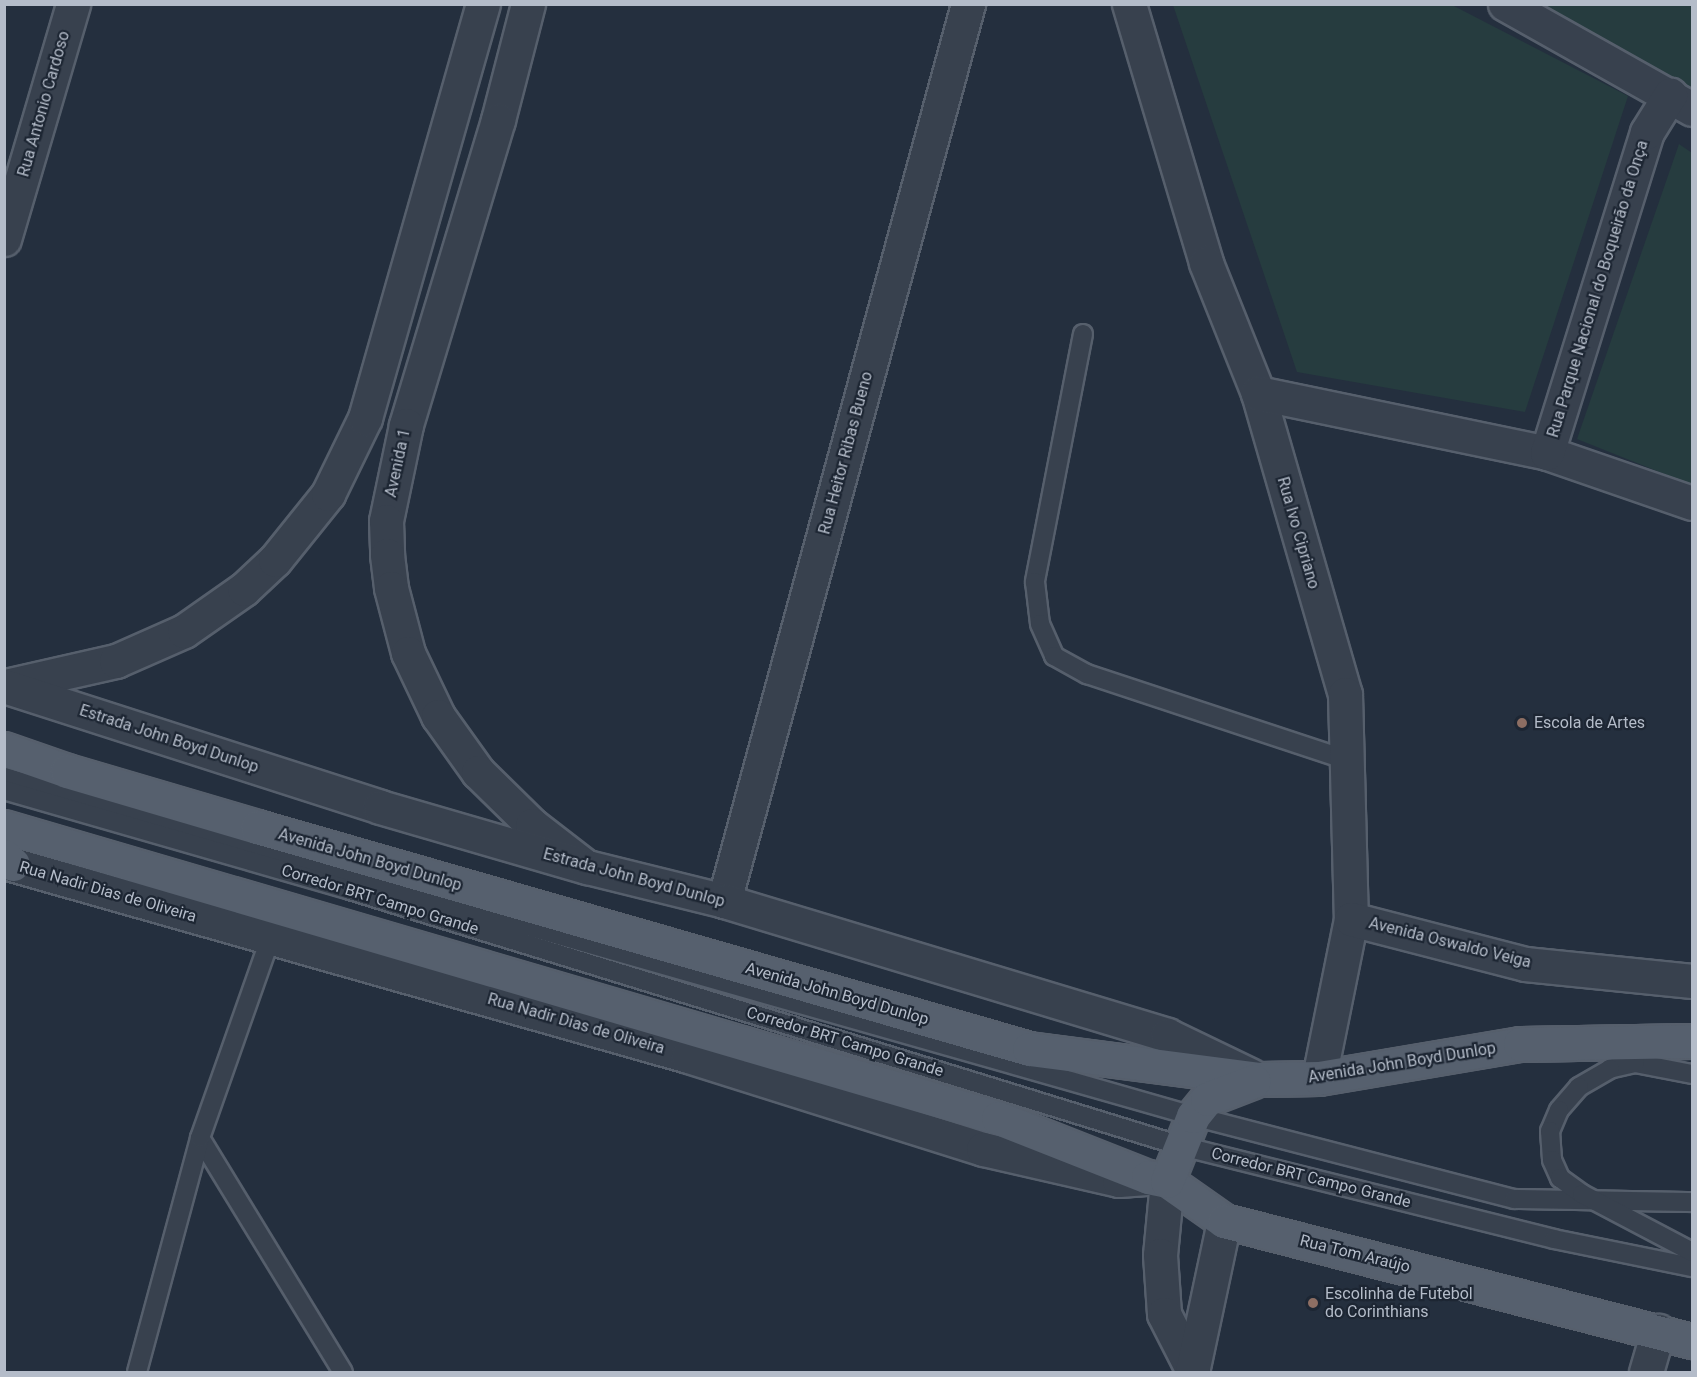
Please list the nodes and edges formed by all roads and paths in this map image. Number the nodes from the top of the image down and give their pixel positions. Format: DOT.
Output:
graph roads {
  1 [pos="73,4"];
  2 [pos="483,4"];
  3 [pos="528,4"];
  4 [pos="968,4"];
  5 [pos="1129,4"];
  6 [pos="1505,4"];
  7 [pos="1681,102"];
  8 [pos="4,238"];
  9 [pos="1083,334"];
  10 [pos="1258,393"];
  11 [pos="1547,453"];
  12 [pos="1692,503"];
  13 [pos="5,686"];
  14 [pos="4,749"];
  15 [pos="1347,760"];
  16 [pos="4,777"];
  17 [pos="4,790"];
  18 [pos="4,827"];
  19 [pos="8,861"];
  20 [pos="587,867"];
  21 [pos="724,901"];
  22 [pos="1351,918"];
  23 [pos="270,939"];
  24 [pos="1692,981"];
  25 [pos="1692,1041"];
  26 [pos="1692,1074"];
  27 [pos="1319,1078"];
  28 [pos="1260,1079"];
  29 [pos="1193,1116"];
  30 [pos="200,1138"];
  31 [pos="1181,1146"];
  32 [pos="1157,1179"];
  33 [pos="1594,1201"];
  34 [pos="1692,1202"];
  35 [pos="1224,1221"];
  36 [pos="1692,1252"];
  37 [pos="1692,1267"];
  38 [pos="1658,1331"];
  39 [pos="1692,1341"];
  40 [pos="137,1372"];
  41 [pos="343,1372"];
  42 [pos="1192,1372"];
  43 [pos="1646,1372"];
  1 -- 8 [label="street, Rua Antonio Cardoso"];
  2 -- 13 [label="street"];
  3 -- 20 [label="street, Avenida 1"];
  4 -- 21 [label="street, Rua Heitor Ribas Bueno"];
  5 -- 10 [label="street, Rua Ivo Cipriano"];
  6 -- 7 [label="street"];
  7 -- 11 [label="street, Rua Parque Nacional do Boqueirão da Onça"];
  9 -- 15 [label="lane"];
  10 -- 11 [label="street"];
  10 -- 15 [label="street, Rua Ivo Cipriano"];
  11 -- 12 [label="street"];
  13 -- 20 [label="street, Estrada John Boyd Dunlop"];
  14 -- 28 [label="main road, Avenida John Boyd Dunlop"];
  15 -- 22 [label="street, Rua Ivo Cipriano"];
  16 -- 29 [label="lane, Corredor BRT Campo Grande"];
  17 -- 31 [label="lane, Corredor BRT Campo Grande"];
  18 -- 32 [label="main road"];
  19 -- 23 [label="street, Rua Nadir Dias de Oliveira"];
  20 -- 21 [label="street, Estrada John Boyd Dunlop"];
  21 -- 28 [label="street, Estrada John Boyd Dunlop"];
  22 -- 24 [label="street, Avenida Oswaldo Veiga"];
  22 -- 27 [label="street, Rua Ivo Cipriano"];
  23 -- 30 [label="lane"];
  23 -- 32 [label="street, Rua Nadir Dias de Oliveira"];
  25 -- 27 [label="main road, Avenida John Boyd Dunlop"];
  26 -- 33 [label="lane, Corredor BRT Campo Grande"];
  27 -- 28 [label="main road, Avenida John Boyd Dunlop"];
  28 -- 29 [label="main road"];
  29 -- 31 [label="main road"];
  29 -- 33 [label="lane, Corredor BRT Campo Grande"];
  30 -- 40 [label="lane"];
  30 -- 41 [label="lane"];
  31 -- 32 [label="main road"];
  31 -- 37 [label="lane, Corredor BRT Campo Grande"];
  32 -- 35 [label="main road, Rua Tom Araújo"];
  32 -- 42 [label="street"];
  33 -- 34 [label="lane, Corredor BRT Campo Grande"];
  33 -- 36 [label="lane, Corredor BRT Campo Grande"];
  35 -- 38 [label="main road, Rua Tom Araújo"];
  35 -- 42 [label="street"];
  38 -- 39 [label="main road, Rua Tom Araújo"];
  38 -- 43 [label="street"];
}
